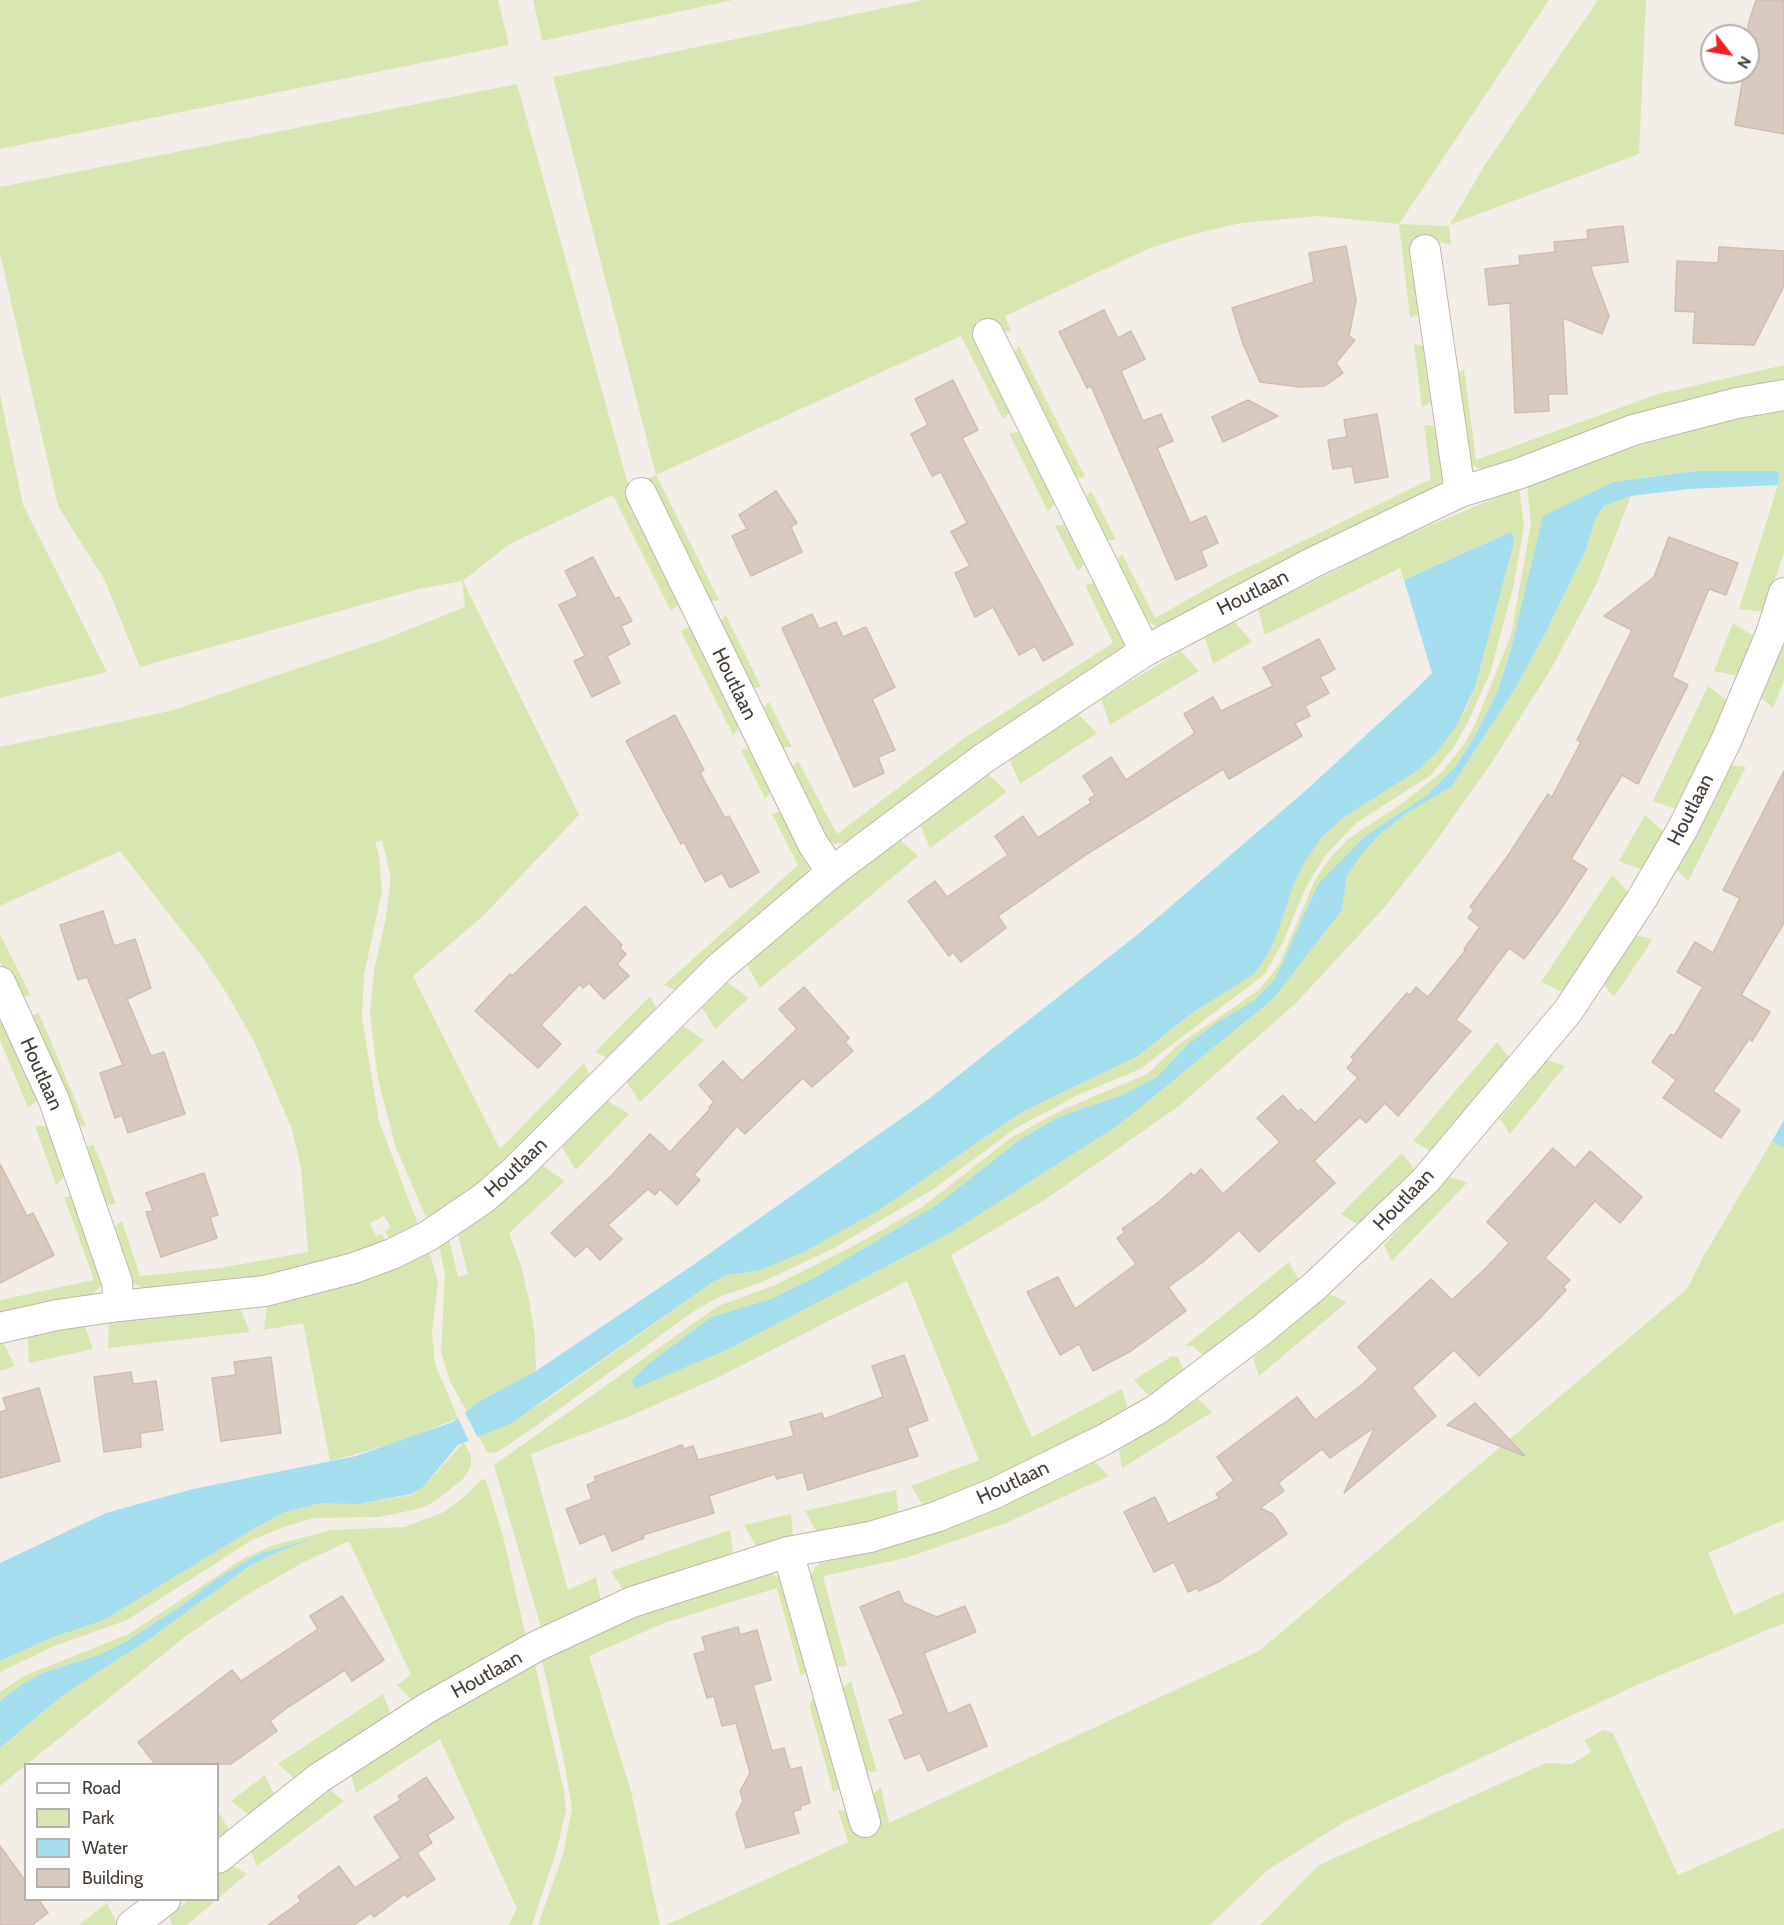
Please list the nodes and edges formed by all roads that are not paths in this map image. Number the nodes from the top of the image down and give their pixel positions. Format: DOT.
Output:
graph roads {
  1 [pos="1425,250"];
  2 [pos="988,334"];
  3 [pos="1784,395"];
  4 [pos="1460,492"];
  5 [pos="641,493"];
  6 [pos="1784,593"];
  7 [pos="1145,651"];
  8 [pos="832,872"];
  9 [pos="0,982"];
  10 [pos="118,1306"];
  11 [pos="0,1328"];
  12 [pos="788,1552"];
  13 [pos="865,1822"];
  14 [pos="219,1857"];
  15 [pos="162,1901"];
  16 [pos="132,1925"];
  1 -- 4 [label="street"];
  2 -- 7 [label="street"];
  3 -- 4 [label="street, Houtlaan"];
  4 -- 7 [label="street, Houtlaan"];
  5 -- 8 [label="street, Houtlaan"];
  6 -- 12 [label="street, Houtlaan"];
  7 -- 8 [label="street, Houtlaan"];
  8 -- 10 [label="street, Houtlaan"];
  9 -- 10 [label="street, Houtlaan"];
  10 -- 11 [label="street, Houtlaan"];
  12 -- 13 [label="street"];
  12 -- 14 [label="street, Houtlaan"];
  15 -- 16 [label="street"];
}
